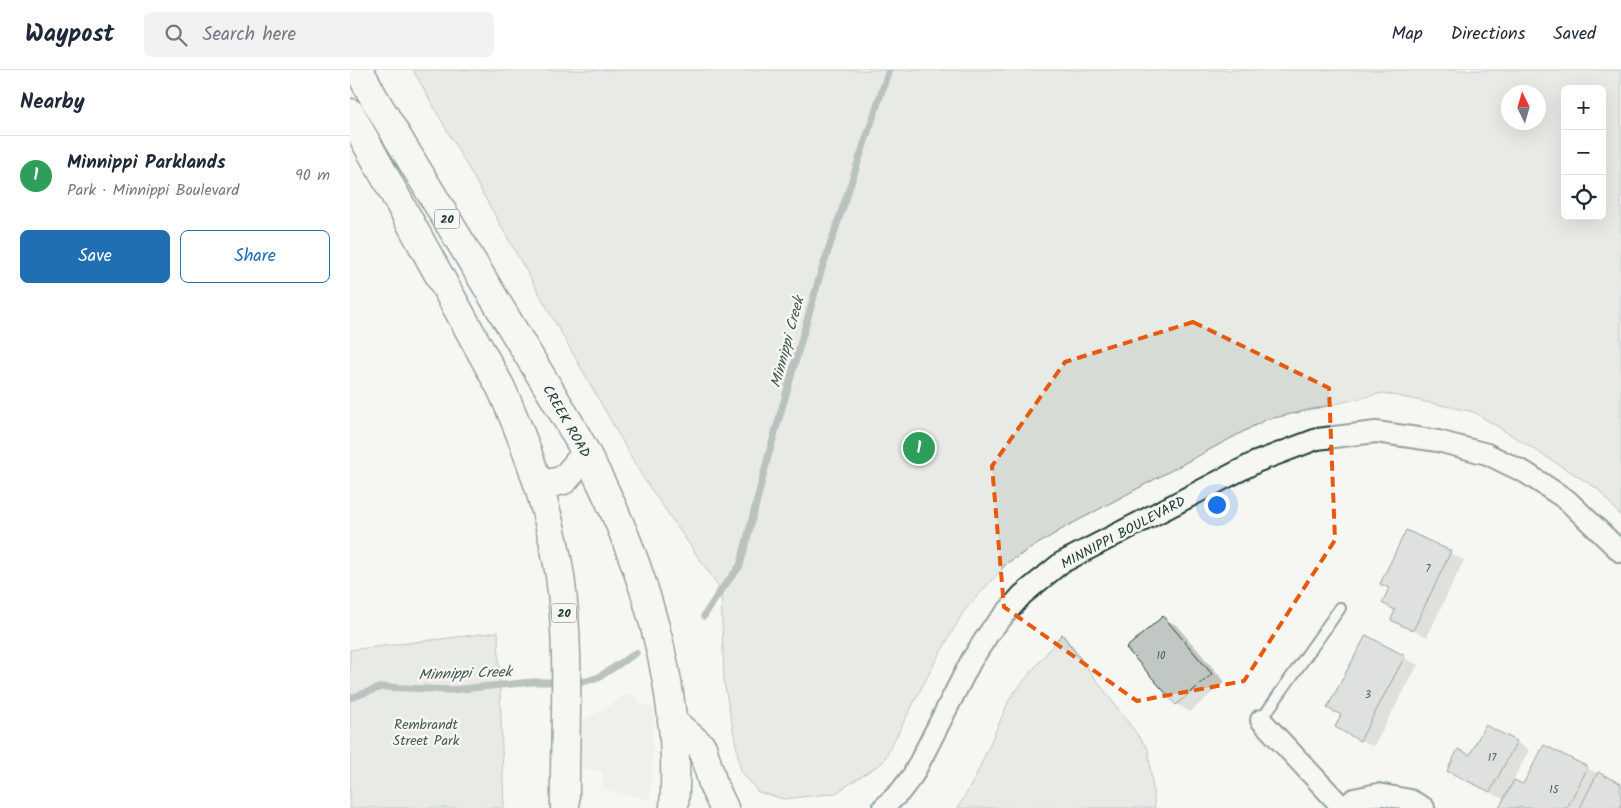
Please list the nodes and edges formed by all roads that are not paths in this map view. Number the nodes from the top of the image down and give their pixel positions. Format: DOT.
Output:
graph roads {
  1 [pos="359,70"];
  2 [pos="350,113"];
  3 [pos="586,454"];
  4 [pos="539,486"];
  5 [pos="1621,552"];
  6 [pos="1340,608"];
  7 [pos="1261,720"];
  8 [pos="672,721"];
  9 [pos="565,808"];
  10 [pos="674,808"];
  11 [pos="724,808"];
  12 [pos="883,808"];
  13 [pos="1344,808"];
  14 [pos="1424,808"];
  1 -- 3 [label="main road, CREEK ROAD / 20"];
  2 -- 4 [label="main road, 20"];
  3 -- 4 [label="main road"];
  3 -- 8 [label="main road, CREEK ROAD / 20"];
  4 -- 9 [label="main road, 20"];
  5 -- 12 [label="street, MINNIPPI BOULEVARD"];
  6 -- 7 [label="lane"];
  7 -- 13 [label="street"];
  8 -- 10 [label="main road, CREEK ROAD / 20"];
  8 -- 11 [label="main road"];
  13 -- 14 [label="street"];
}
